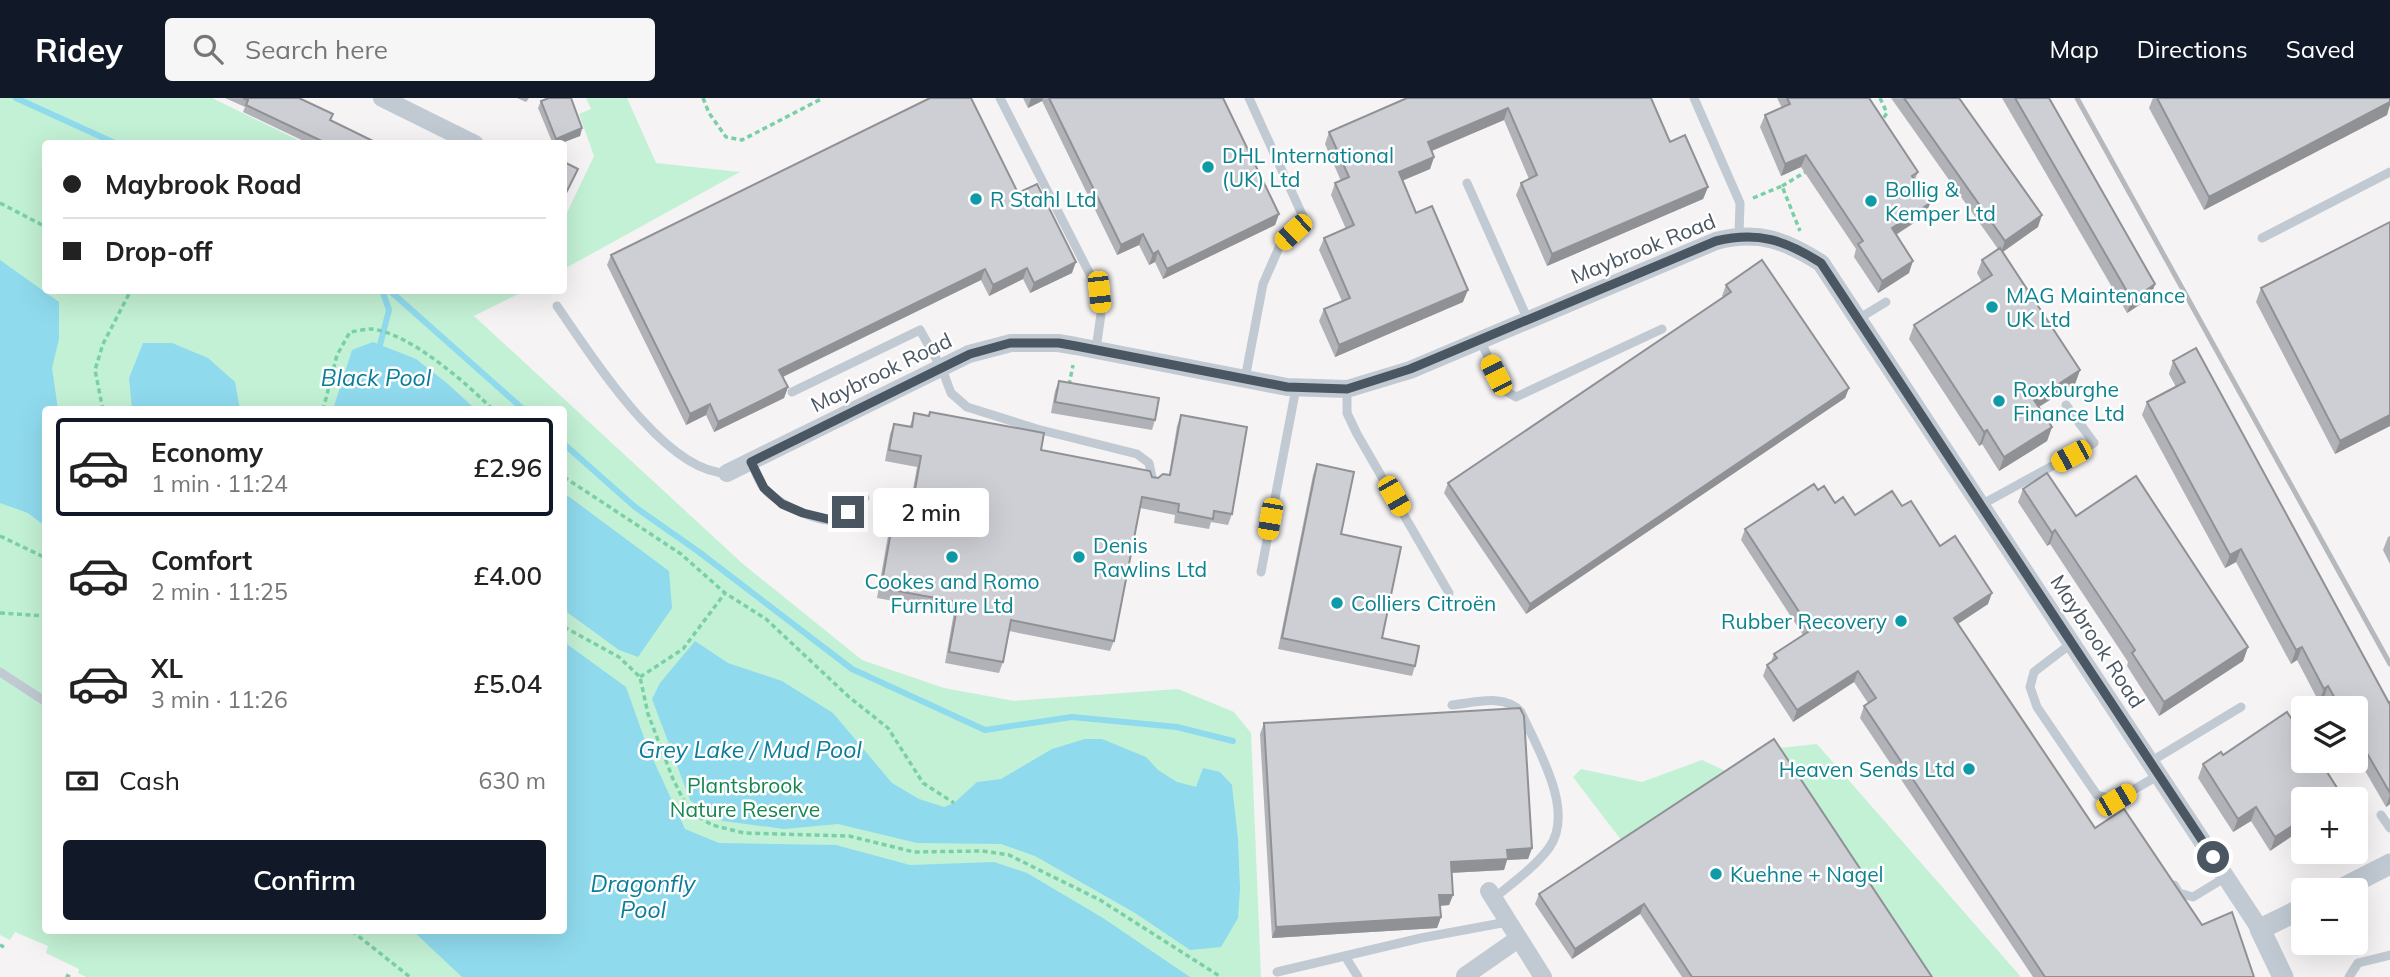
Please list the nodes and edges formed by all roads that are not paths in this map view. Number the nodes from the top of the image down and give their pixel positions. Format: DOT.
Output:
graph roads {
  1 [pos="382,98"];
  2 [pos="1000,98"];
  3 [pos="1248,98"];
  4 [pos="1694,98"];
  5 [pos="467,140"];
  6 [pos="2390,172"];
  7 [pos="1467,183"];
  8 [pos="1740,235"];
  9 [pos="2262,238"];
  10 [pos="1886,302"];
  11 [pos="557,306"];
  12 [pos="1528,320"];
  13 [pos="1858,320"];
  14 [pos="1662,329"];
  15 [pos="1480,340"];
  16 [pos="1096,349"];
  17 [pos="942,369"];
  18 [pos="1245,379"];
  19 [pos="1296,388"];
  20 [pos="1347,389"];
  21 [pos="792,392"];
  22 [pos="2066,405"];
  23 [pos="751,462"];
  24 [pos="727,472"];
  25 [pos="1153,482"];
  26 [pos="865,498"];
  27 [pos="1981,505"];
  28 [pos="1261,572"];
  29 [pos="1449,593"];
  30 [pos="2072,643"];
  31 [pos="0,672"];
  32 [pos="42,699"];
  33 [pos="1452,705"];
  34 [pos="2241,707"];
  35 [pos="2155,769"];
  36 [pos="2116,800"];
  37 [pos="2123,810"];
  38 [pos="2381,815"];
  39 [pos="2390,828"];
  40 [pos="2390,864"];
  41 [pos="2165,872"];
  42 [pos="2226,877"];
  43 [pos="2363,878"];
  44 [pos="1491,895"];
  45 [pos="2291,914"];
  46 [pos="1507,922"];
  47 [pos="2260,929"];
  48 [pos="1518,939"];
  49 [pos="2390,955"];
  50 [pos="1345,956"];
  51 [pos="1277,972"];
  52 [pos="1465,976"];
  53 [pos="1358,977"];
  54 [pos="1543,977"];
  55 [pos="2283,977"];
  56 [pos="2349,977"];
  1 -- 5 [label="street"];
  2 -- 16 [label="lane"];
  3 -- 18 [label="lane"];
  4 -- 8 [label="lane"];
  6 -- 9 [label="lane"];
  7 -- 12 [label="lane"];
  8 -- 12 [label="street, Maybrook Road"];
  8 -- 13 [label="street, Maybrook Road"];
  10 -- 13 [label="lane"];
  11 -- 24 [label="lane"];
  12 -- 15 [label="street, Maybrook Road"];
  13 -- 27 [label="street, Maybrook Road"];
  14 -- 15 [label="lane"];
  15 -- 20 [label="street, Maybrook Road"];
  16 -- 17 [label="street, Maybrook Road"];
  16 -- 18 [label="street, Maybrook Road"];
  17 -- 21 [label="lane"];
  17 -- 23 [label="street, Maybrook Road"];
  17 -- 25 [label="lane"];
  18 -- 19 [label="street, Maybrook Road"];
  19 -- 20 [label="street, Maybrook Road"];
  19 -- 28 [label="lane"];
  20 -- 29 [label="lane"];
  22 -- 27 [label="lane"];
  23 -- 24 [label="street, Maybrook Road"];
  23 -- 26 [label="lane"];
  27 -- 30 [label="street, Maybrook Road"];
  30 -- 35 [label="street, Maybrook Road"];
  30 -- 36 [label="lane"];
  31 -- 32 [label="lane"];
  33 -- 44 [label="lane"];
  34 -- 35 [label="lane"];
  35 -- 36 [label="lane"];
  35 -- 42 [label="street, Maybrook Road"];
  36 -- 37 [label="lane"];
  38 -- 39 [label="lane"];
  40 -- 43 [label="street"];
  41 -- 42 [label="lane"];
  42 -- 47 [label="street, Maybrook Road"];
  44 -- 46 [label="street"];
  45 -- 47 [label="street"];
  46 -- 48 [label="street"];
  46 -- 50 [label="lane"];
  47 -- 55 [label="street"];
  48 -- 52 [label="street"];
  48 -- 54 [label="street"];
  49 -- 56 [label="lane"];
  50 -- 51 [label="lane"];
  50 -- 53 [label="lane"];
}
